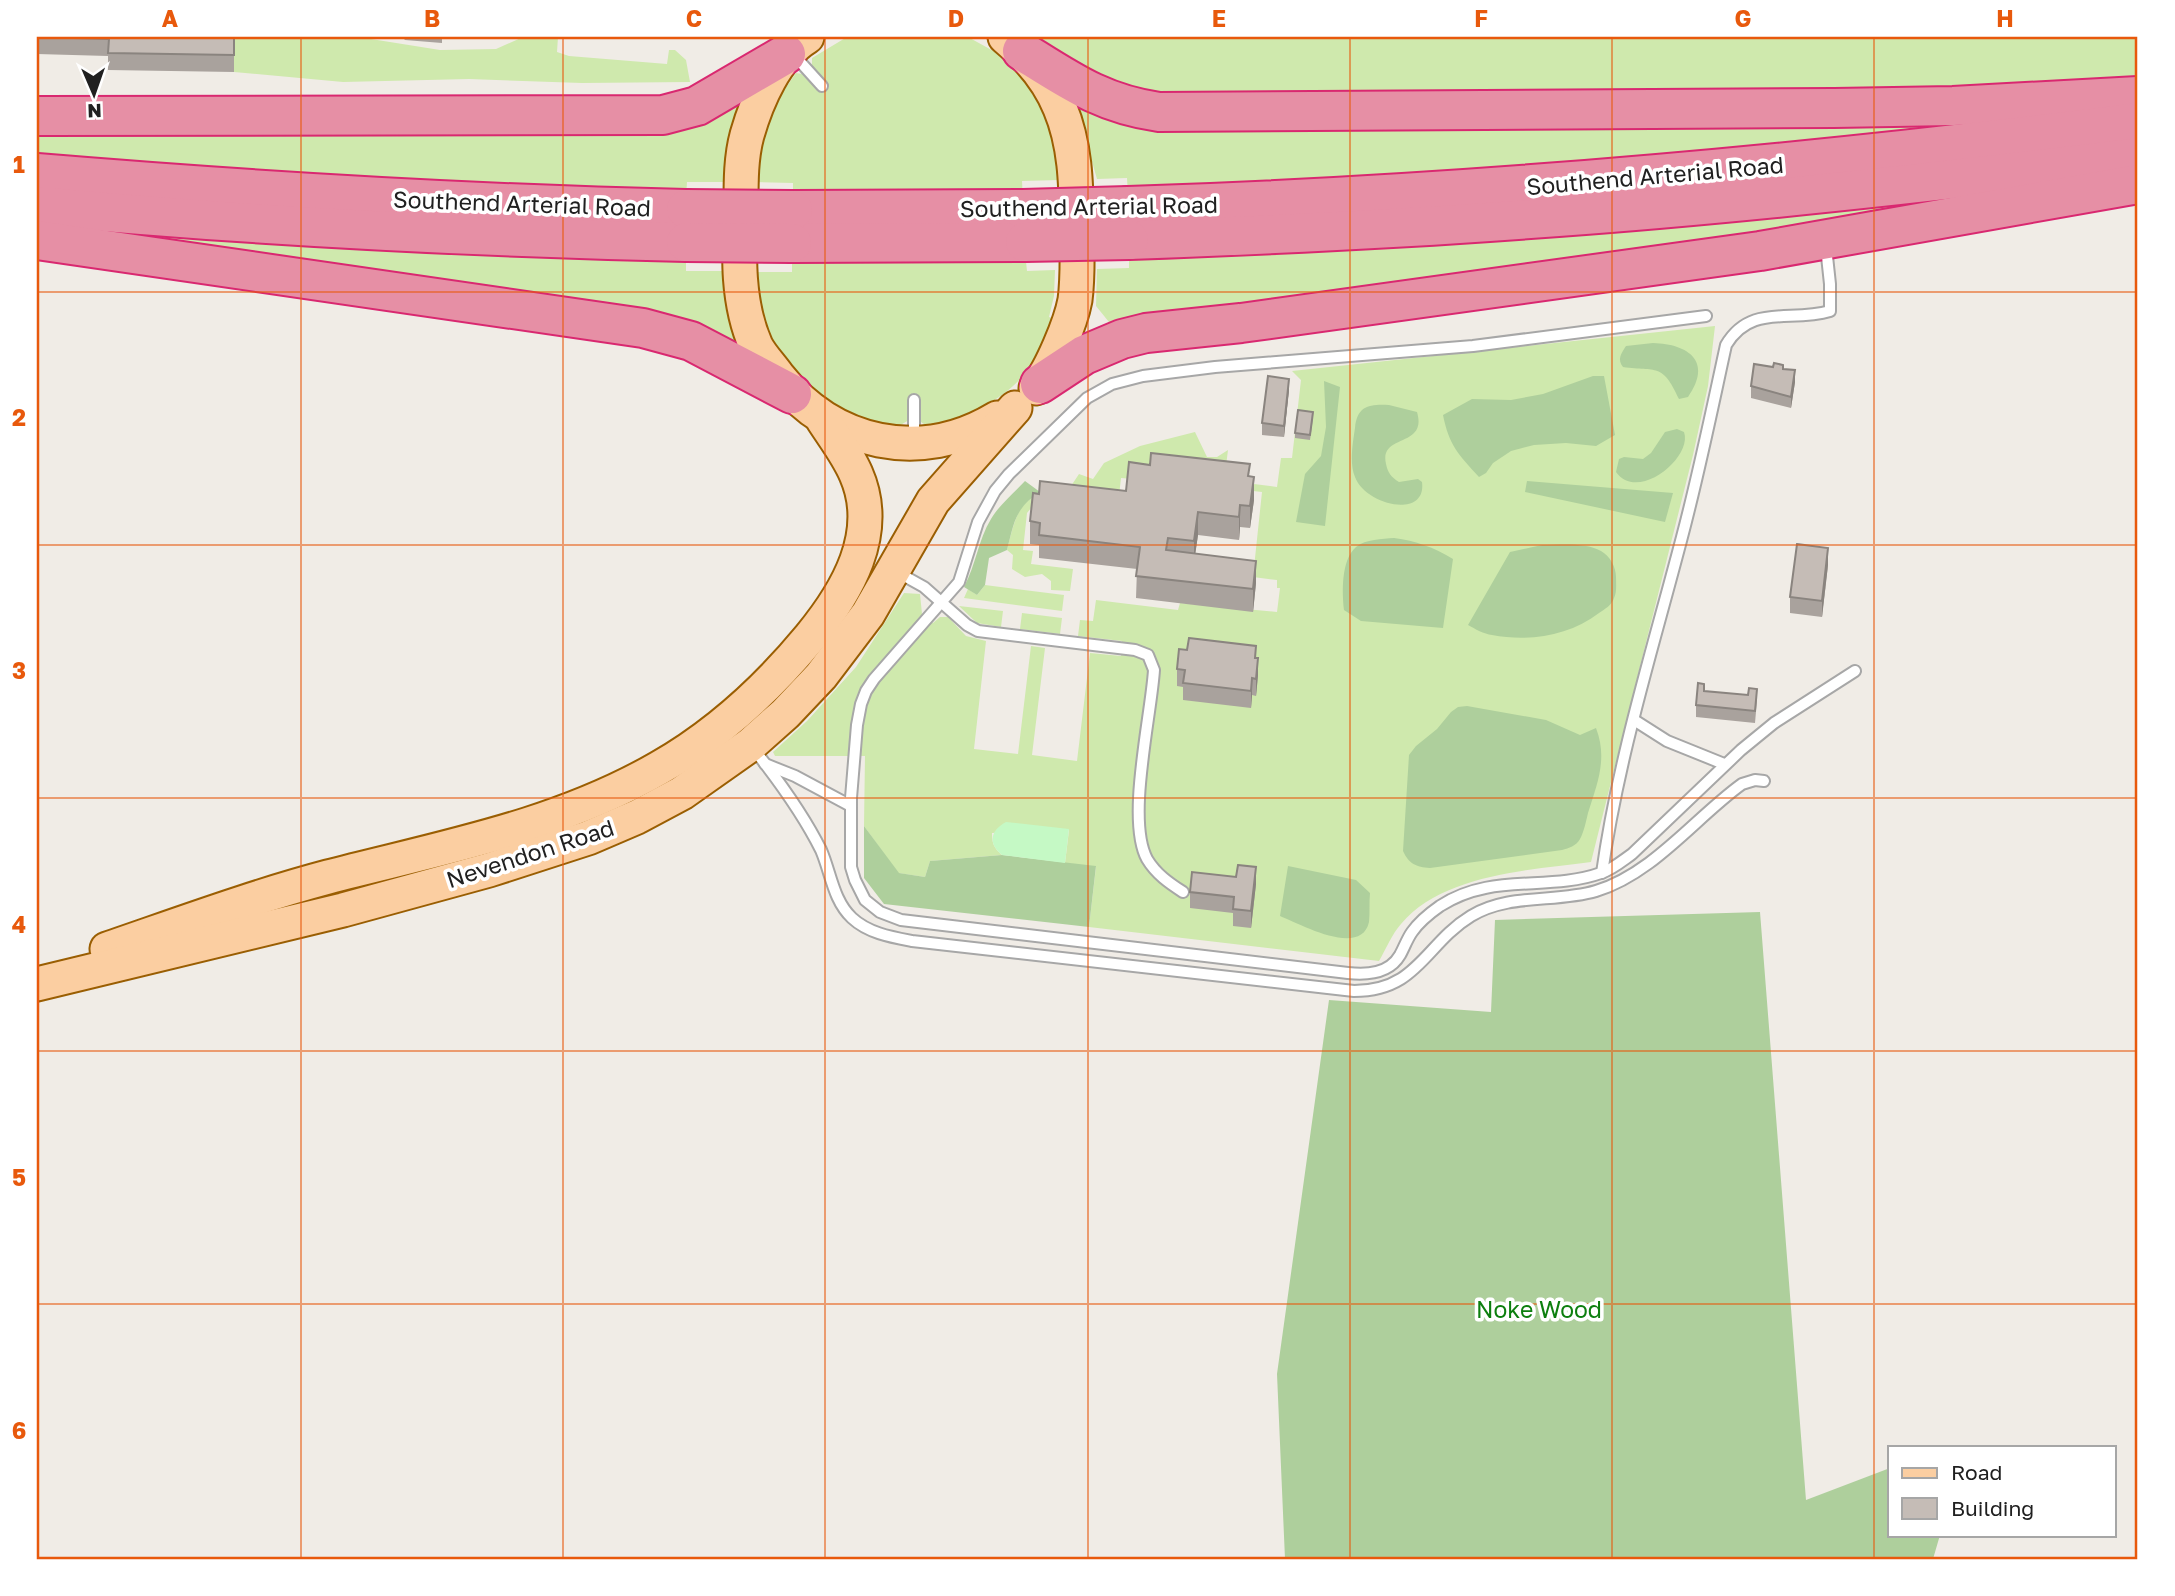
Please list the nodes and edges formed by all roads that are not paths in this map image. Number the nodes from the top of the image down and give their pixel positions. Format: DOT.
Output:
graph roads {
  1 [pos="1014,44"];
  2 [pos="794,47"];
  3 [pos="822,86"];
  4 [pos="2138,96"];
  5 [pos="37,116"];
  6 [pos="2138,122"];
  7 [pos="2138,157"];
  8 [pos="37,173"];
  9 [pos="2138,184"];
  10 [pos="37,206"];
  11 [pos="1128,223"];
  12 [pos="686,225"];
  13 [pos="37,240"];
  14 [pos="1825,241"];
  15 [pos="1706,316"];
  16 [pos="792,394"];
  17 [pos="1027,396"];
  18 [pos="914,400"];
  19 [pos="823,419"];
  20 [pos="914,443"];
  21 [pos="894,570"];
  22 [pos="943,601"];
  23 [pos="1855,671"];
  24 [pos="1634,720"];
  25 [pos="758,754"];
  26 [pos="1724,764"];
  27 [pos="1764,781"];
  28 [pos="851,806"];
  29 [pos="1602,873"];
  30 [pos="1183,892"];
  31 [pos="37,973"];
  32 [pos="37,984"];
  1 -- 4 [label="highway"];
  1 -- 17 [label="main road, Nevendon Road"];
  2 -- 3 [label="lane"];
  2 -- 5 [label="highway"];
  2 -- 16 [label="main road"];
  6 -- 11 [label="highway, Southend Arterial Road"];
  7 -- 11 [label="highway, Southend Arterial Road"];
  8 -- 12 [label="highway, Southend Arterial Road"];
  9 -- 14 [label="highway"];
  10 -- 12 [label="highway, Southend Arterial Road"];
  11 -- 12 [label="highway, Southend Arterial Road, bridge"];
  13 -- 16 [label="highway"];
  14 -- 17 [label="highway"];
  14 -- 24 [label="lane"];
  15 -- 22 [label="lane"];
  16 -- 19 [label="main road"];
  17 -- 20 [label="main road"];
  17 -- 21 [label="main road, Nevendon Road"];
  18 -- 20 [label="lane"];
  19 -- 20 [label="main road"];
  19 -- 31 [label="main road, Nevendon Road"];
  21 -- 22 [label="lane"];
  21 -- 25 [label="main road, Nevendon Road"];
  22 -- 28 [label="lane"];
  22 -- 30 [label="lane"];
  23 -- 26 [label="lane"];
  24 -- 26 [label="lane"];
  24 -- 29 [label="lane"];
  25 -- 27 [label="lane"];
  25 -- 28 [label="lane"];
  25 -- 32 [label="main road, Nevendon Road"];
  26 -- 29 [label="lane"];
  28 -- 29 [label="lane"];
}
